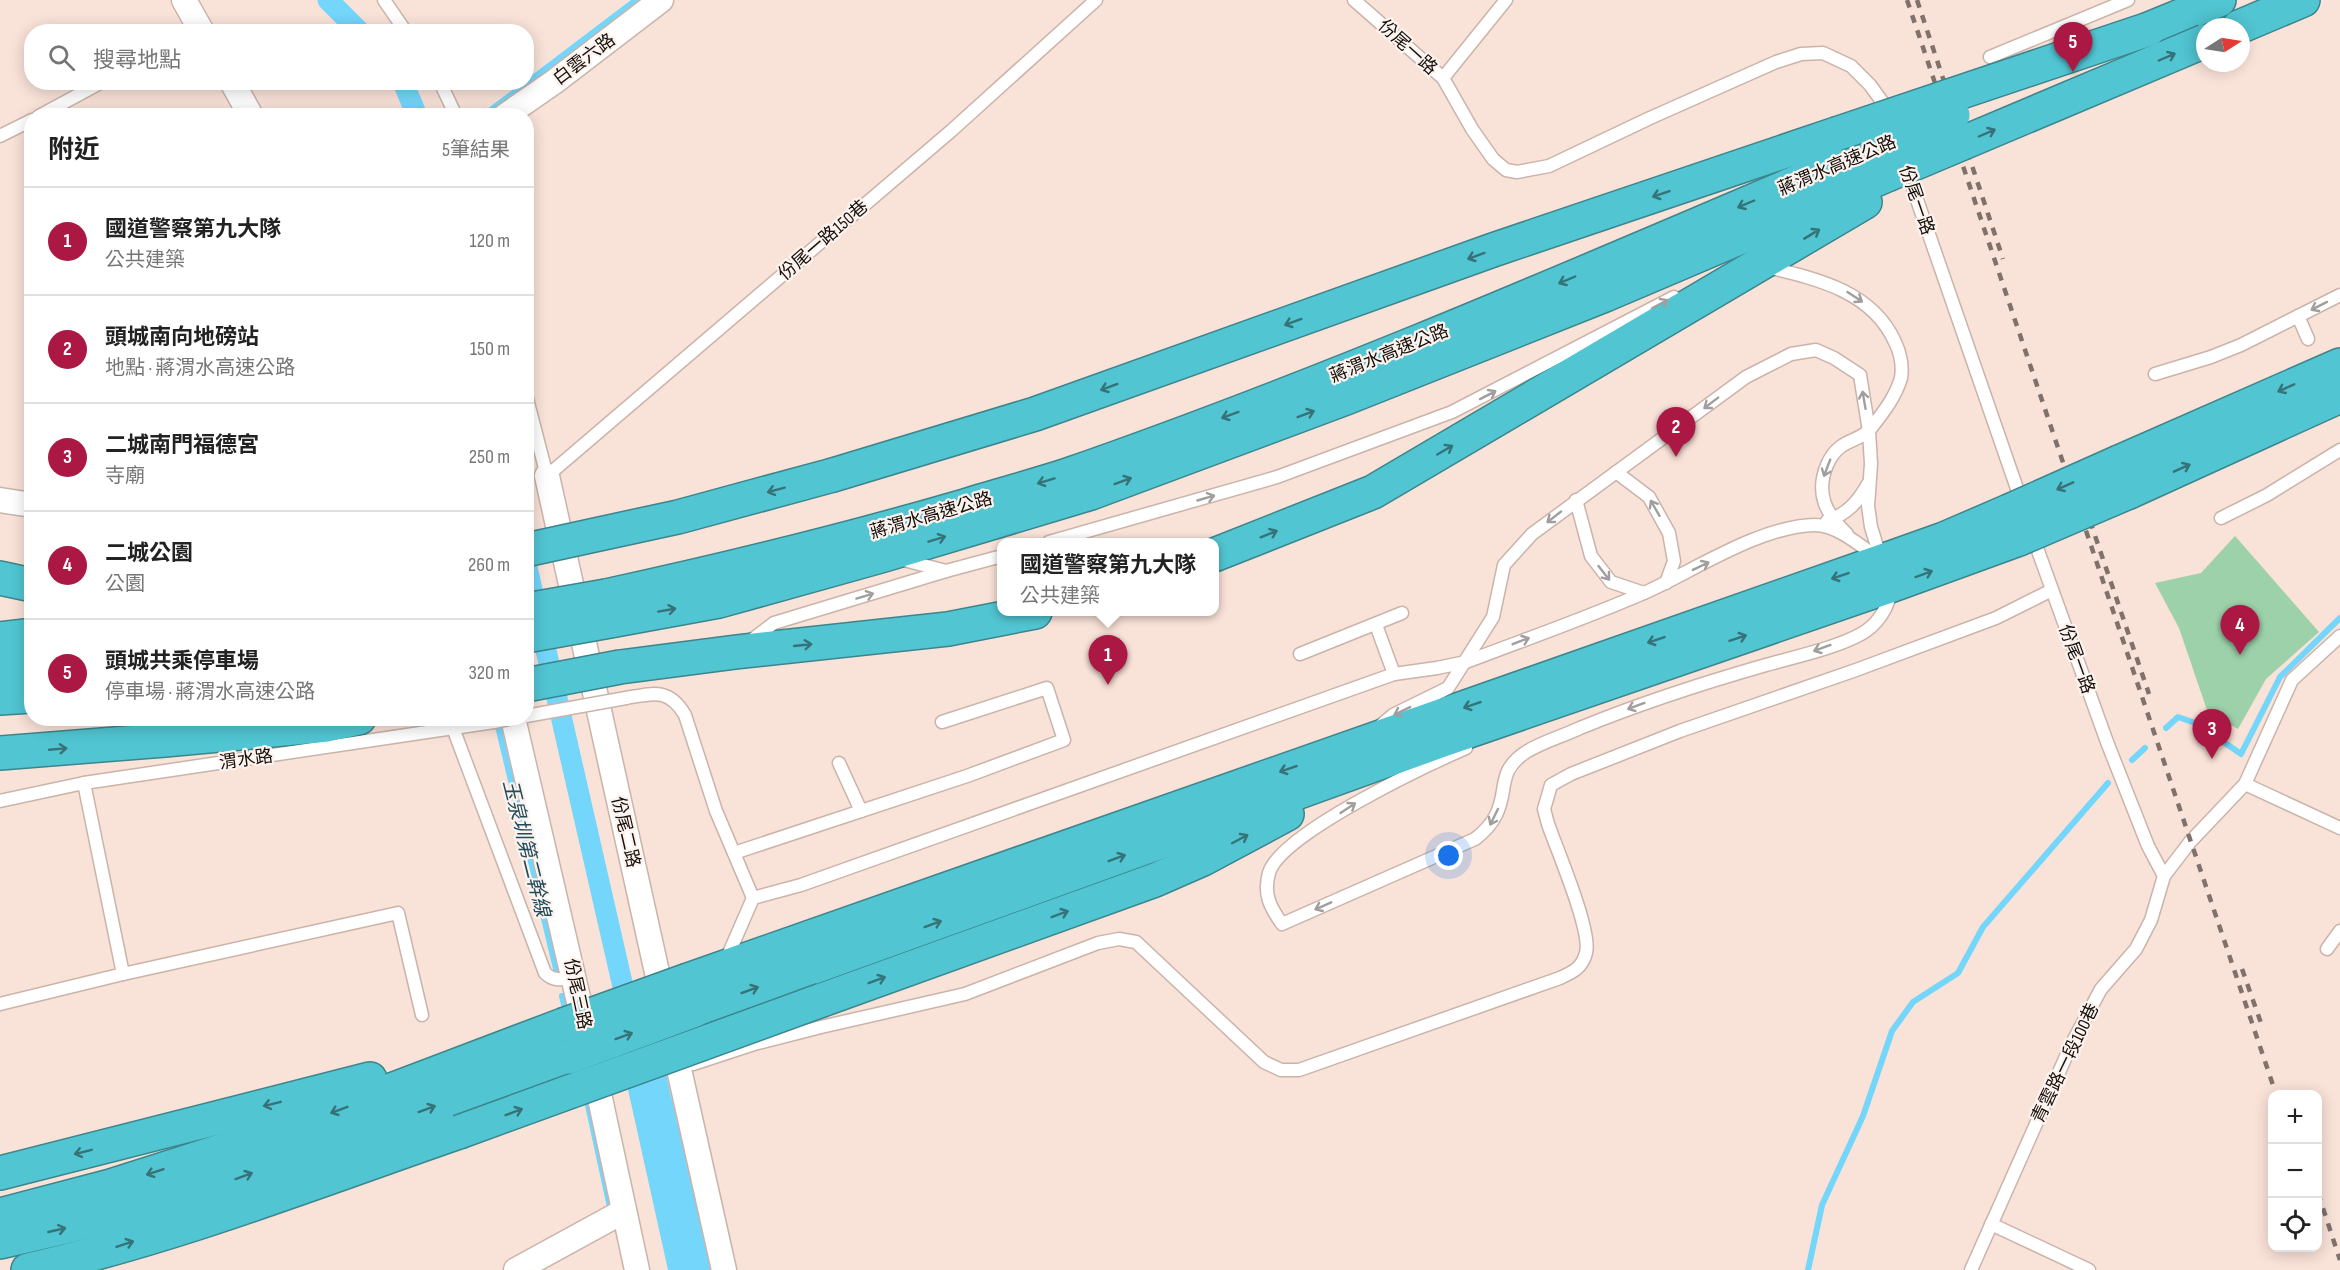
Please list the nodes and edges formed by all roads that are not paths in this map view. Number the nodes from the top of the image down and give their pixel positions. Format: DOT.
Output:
graph roads {
  1 [pos="184,0"];
  2 [pos="384,0"];
  3 [pos="662,0"];
  4 [pos="1096,0"];
  5 [pos="1354,0"];
  6 [pos="1506,0"];
  7 [pos="2128,0"];
  8 [pos="2218,0"];
  9 [pos="2303,0"];
  10 [pos="2250,22"];
  11 [pos="197,24"];
  12 [pos="400,24"];
  13 [pos="2150,29"];
  14 [pos="2196,45"];
  15 [pos="1990,57"];
  16 [pos="1443,78"];
  17 [pos="87,90"];
  18 [pos="236,90"];
  19 [pos="444,90"];
  20 [pos="54,108"];
  21 [pos="247,108"];
  22 [pos="452,108"];
  23 [pos="517,108"];
  24 [pos="24,124"];
  25 [pos="0,136"];
  26 [pos="1885,170"];
  27 [pos="1760,265"];
  28 [pos="1718,290"];
  29 [pos="2340,295"];
  30 [pos="2298,316"];
  31 [pos="2308,339"];
  32 [pos="2340,365"];
  33 [pos="2155,374"];
  34 [pos="2340,396"];
  35 [pos="534,425"];
  36 [pos="1869,431"];
  37 [pos="2340,450"];
  38 [pos="1617,472"];
  39 [pos="547,476"];
  40 [pos="2124,477"];
  41 [pos="1869,481"];
  42 [pos="0,500"];
  43 [pos="1576,500"];
  44 [pos="24,504"];
  45 [pos="2221,518"];
  46 [pos="1832,519"];
  47 [pos="1818,525"];
  48 [pos="1066,538"];
  49 [pos="1854,542"];
  50 [pos="534,548"];
  51 [pos="1219,553"];
  52 [pos="884,555"];
  53 [pos="997,557"];
  54 [pos="946,571"];
  55 [pos="1886,574"];
  56 [pos="0,578"];
  57 [pos="24,583"];
  58 [pos="1666,583"];
  59 [pos="2052,590"];
  60 [pos="1644,593"];
  61 [pos="608,608"];
  62 [pos="534,610"];
  63 [pos="1402,613"];
  64 [pos="1015,616"];
  65 [pos="1376,625"];
  66 [pos="534,633"];
  67 [pos="24,636"];
  68 [pos="2340,636"];
  69 [pos="0,639"];
  70 [pos="736,652"];
  71 [pos="1300,654"];
  72 [pos="1466,662"];
  73 [pos="1662,663"];
  74 [pos="24,669"];
  75 [pos="0,670"];
  76 [pos="1394,674"];
  77 [pos="623,683"];
  78 [pos="534,685"];
  79 [pos="24,696"];
  80 [pos="0,698"];
  81 [pos="534,713"];
  82 [pos="942,722"];
  83 [pos="317,726"];
  84 [pos="466,726"];
  85 [pos="509,726"];
  86 [pos="453,728"];
  87 [pos="1501,733"];
  88 [pos="1440,741"];
  89 [pos="1480,742"];
  90 [pos="1354,746"];
  91 [pos="0,753"];
  92 [pos="839,764"];
  93 [pos="84,783"];
  94 [pos="2245,784"];
  95 [pos="0,801"];
  96 [pos="861,811"];
  97 [pos="2340,828"];
  98 [pos="734,854"];
  99 [pos="2164,876"];
  100 [pos="753,898"];
  101 [pos="2340,931"];
  102 [pos="2327,950"];
  103 [pos="723,966"];
  104 [pos="123,974"];
  105 [pos="575,978"];
  106 [pos="692,995"];
  107 [pos="0,1004"];
  108 [pos="422,1015"];
  109 [pos="532,1037"];
  110 [pos="679,1068"];
  111 [pos="0,1173"];
  112 [pos="0,1206"];
  113 [pos="33,1206"];
  114 [pos="624,1210"];
  115 [pos="0,1215"];
  116 [pos="1991,1224"];
  117 [pos="0,1242"];
  118 [pos="28,1270"];
  119 [pos="516,1270"];
  120 [pos="637,1270"];
  121 [pos="724,1270"];
  122 [pos="1971,1270"];
  123 [pos="2089,1270"];
  1 -- 11 [label="street"];
  2 -- 12 [label="lane"];
  3 -- 23 [label="street, 白雲六路"];
  4 -- 39 [label="lane, 份尾一路150巷"];
  5 -- 16 [label="lane, 份尾一路"];
  6 -- 16 [label="lane"];
  7 -- 15 [label="lane"];
  8 -- 13 [label="highway, 蔣渭水高速公路"];
  9 -- 10 [label="highway"];
  13 -- 26 [label="highway, 蔣渭水高速公路, bridge"];
  13 -- 50 [label="highway, one-way, bridge"];
  26 -- 14 [label="highway, 蔣渭水高速公路, one-way, bridge"];
  16 -- 59 [label="lane, 份尾一路"];
  17 -- 20 [label="lane"];
  18 -- 21 [label="street"];
  19 -- 22 [label="lane"];
  24 -- 25 [label="lane"];
  27 -- 26 [label="highway, one-way"];
  52 -- 26 [label="highway, 蔣渭水高速公路, one-way"];
  26 -- 61 [label="highway, 蔣渭水高速公路, one-way"];
  27 -- 28 [label="highway"];
  27 -- 36 [label="lane, one-way"];
  48 -- 28 [label="lane, one-way"];
  51 -- 28 [label="highway, one-way"];
  29 -- 30 [label="lane, one-way"];
  30 -- 31 [label="lane"];
  30 -- 33 [label="lane"];
  32 -- 40 [label="highway, one-way"];
  40 -- 34 [label="highway, one-way"];
  35 -- 39 [label="lane, 份尾二路"];
  36 -- 38 [label="lane, one-way"];
  36 -- 41 [label="lane"];
  36 -- 46 [label="lane, one-way"];
  37 -- 45 [label="lane"];
  38 -- 43 [label="lane"];
  58 -- 38 [label="lane, one-way"];
  39 -- 110 [label="street, 份尾二路"];
  40 -- 55 [label="highway, bridge"];
  41 -- 46 [label="lane"];
  41 -- 55 [label="lane"];
  42 -- 44 [label="street"];
  43 -- 60 [label="lane, one-way"];
  43 -- 72 [label="lane, one-way"];
  46 -- 47 [label="lane"];
  46 -- 49 [label="lane"];
  47 -- 49 [label="lane"];
  58 -- 47 [label="lane, one-way"];
  49 -- 55 [label="lane"];
  52 -- 54 [label="lane"];
  61 -- 52 [label="highway, 蔣渭水高速公路, one-way"];
  53 -- 54 [label="lane"];
  70 -- 54 [label="lane, one-way"];
  73 -- 55 [label="highway, one-way"];
  55 -- 89 [label="lane, one-way"];
  55 -- 90 [label="highway, one-way"];
  56 -- 57 [label="highway"];
  58 -- 60 [label="lane"];
  59 -- 99 [label="lane, 份尾一路"];
  59 -- 110 [label="lane"];
  72 -- 60 [label="lane, one-way"];
  61 -- 62 [label="highway, 蔣渭水高速公路, bridge"];
  61 -- 66 [label="highway, 蔣渭水高速公路, bridge"];
  63 -- 65 [label="lane"];
  70 -- 64 [label="highway, one-way"];
  65 -- 71 [label="lane"];
  65 -- 76 [label="lane"];
  67 -- 69 [label="highway"];
  68 -- 94 [label="lane, 青雲路一段100巷"];
  70 -- 77 [label="highway"];
  72 -- 76 [label="lane"];
  72 -- 90 [label="lane, one-way"];
  73 -- 87 [label="lane"];
  73 -- 88 [label="highway"];
  74 -- 75 [label="highway"];
  76 -- 100 [label="lane"];
  77 -- 78 [label="highway, bridge"];
  77 -- 81 [label="lane, bridge"];
  77 -- 98 [label="lane"];
  79 -- 80 [label="highway"];
  82 -- 96 [label="lane"];
  91 -- 83 [label="highway, one-way"];
  84 -- 86 [label="lane, 渭水路"];
  85 -- 105 [label="street, 份尾三路"];
  86 -- 93 [label="lane, 渭水路"];
  86 -- 105 [label="lane"];
  106 -- 88 [label="highway, one-way"];
  118 -- 88 [label="highway, one-way, bridge"];
  90 -- 103 [label="highway, one-way"];
  92 -- 96 [label="lane"];
  93 -- 95 [label="lane, 渭水路"];
  93 -- 104 [label="lane"];
  94 -- 97 [label="lane"];
  94 -- 99 [label="lane, 青雲路一段100巷"];
  96 -- 98 [label="lane"];
  98 -- 100 [label="lane"];
  99 -- 116 [label="lane, 青雲路一段100巷"];
  100 -- 103 [label="lane"];
  101 -- 102 [label="lane"];
  103 -- 106 [label="highway"];
  104 -- 107 [label="lane"];
  104 -- 108 [label="lane"];
  105 -- 114 [label="street, 份尾三路"];
  106 -- 109 [label="highway, bridge"];
  117 -- 106 [label="highway, one-way, bridge"];
  109 -- 111 [label="highway, one-way"];
  109 -- 113 [label="highway, one-way"];
  110 -- 121 [label="street, 份尾二路"];
  112 -- 113 [label="highway"];
  113 -- 115 [label="highway"];
  114 -- 119 [label="street"];
  114 -- 120 [label="street, 份尾三路"];
  116 -- 122 [label="lane, 青雲路一段100巷"];
  116 -- 123 [label="lane"];
}
